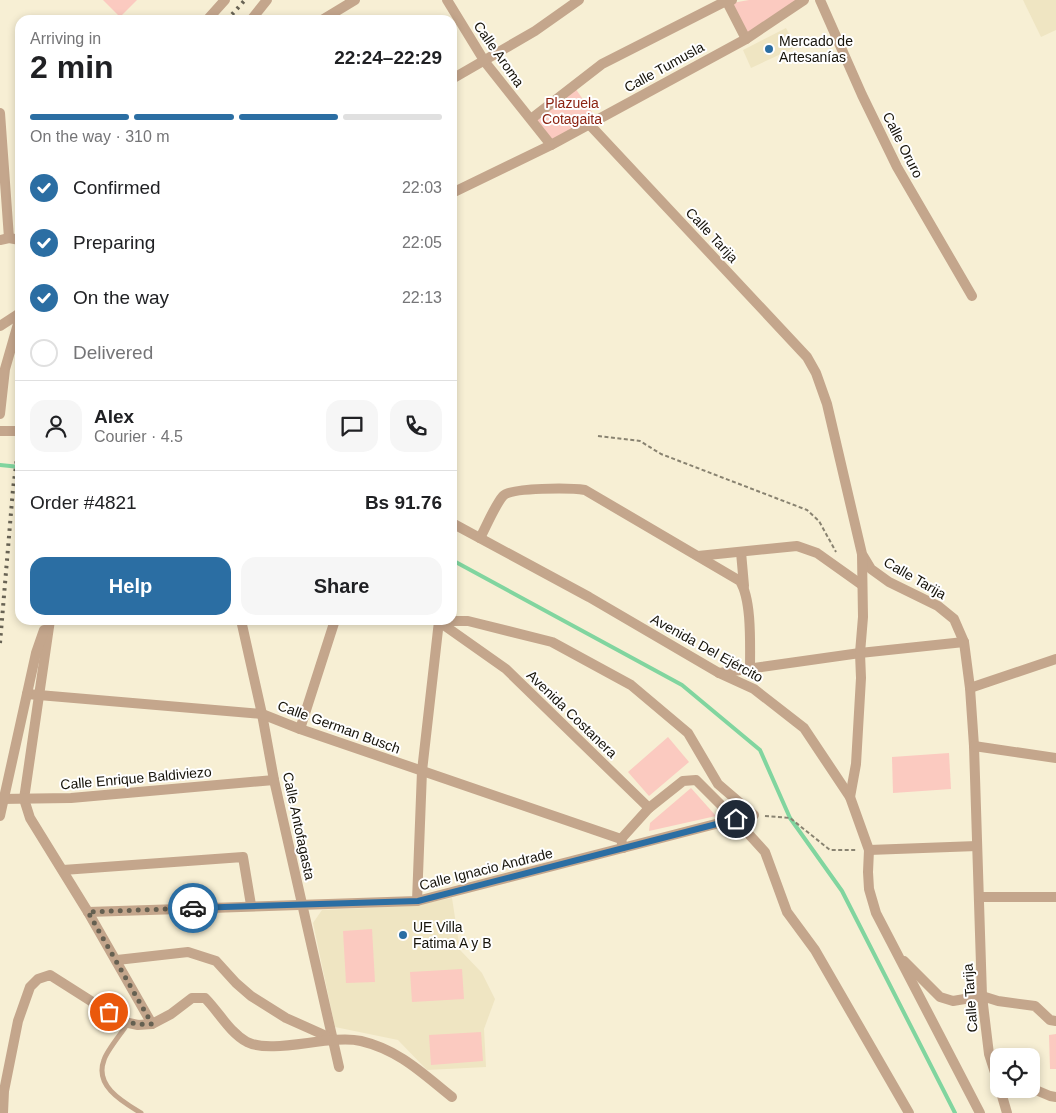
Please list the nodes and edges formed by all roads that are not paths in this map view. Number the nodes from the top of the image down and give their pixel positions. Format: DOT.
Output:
graph roads {
  1 [pos="225,0"];
  2 [pos="267,0"];
  3 [pos="355,0"];
  4 [pos="447,0"];
  5 [pos="579,0"];
  6 [pos="728,0"];
  7 [pos="804,0"];
  8 [pos="820,0"];
  9 [pos="211,15"];
  10 [pos="255,15"];
  11 [pos="330,15"];
  12 [pos="456,15"];
  13 [pos="457,16"];
  14 [pos="746,39"];
  15 [pos="485,62"];
  16 [pos="457,77"];
  17 [pos="0,113"];
  18 [pos="531,119"];
  19 [pos="589,124"];
  20 [pos="551,145"];
  21 [pos="457,191"];
  22 [pos="4,239"];
  23 [pos="972,296"];
  24 [pos="15,318"];
  25 [pos="0,326"];
  26 [pos="15,331"];
  27 [pos="3,369"];
  28 [pos="0,414"];
  29 [pos="0,431"];
  30 [pos="15,431"];
  31 [pos="457,526"];
  32 [pos="480,538"];
  33 [pos="741,552"];
  34 [pos="862,554"];
  35 [pos="698,556"];
  36 [pos="862,584"];
  37 [pos="744,587"];
  38 [pos="457,621"];
  39 [pos="47,625"];
  40 [pos="48,625"];
  41 [pos="242,625"];
  42 [pos="333,625"];
  43 [pos="438,625"];
  44 [pos="444,625"];
  45 [pos="964,642"];
  46 [pos="860,653"];
  47 [pos="1056,659"];
  48 [pos="750,669"];
  49 [pos="718,673"];
  50 [pos="970,688"];
  51 [pos="27,694"];
  52 [pos="40,695"];
  53 [pos="262,714"];
  54 [pos="300,729"];
  55 [pos="974,746"];
  56 [pos="1056,758"];
  57 [pos="422,771"];
  58 [pos="274,780"];
  59 [pos="850,797"];
  60 [pos="2,799"];
  61 [pos="24,799"];
  62 [pos="649,808"];
  63 [pos="754,815"];
  64 [pos="0,816"];
  65 [pos="736,819"];
  66 [pos="622,843"];
  67 [pos="977,846"];
  68 [pos="869,850"];
  69 [pos="63,870"];
  70 [pos="979,897"];
  71 [pos="1056,897"];
  72 [pos="418,901"];
  73 [pos="251,905"];
  74 [pos="302,905"];
  75 [pos="88,912"];
  76 [pos="897,954"];
  77 [pos="116,960"];
  78 [pos="982,996"];
  79 [pos="1056,1021"];
  80 [pos="128,1023"];
  81 [pos="152,1024"];
  82 [pos="334,1040"];
  83 [pos="990,1056"];
  84 [pos="340,1067"];
  85 [pos="1040,1092"];
  86 [pos="452,1097"];
  87 [pos="1056,1097"];
  88 [pos="1002,1098"];
  89 [pos="3,1113"];
  90 [pos="141,1113"];
  91 [pos="909,1113"];
  92 [pos="980,1113"];
  93 [pos="1007,1113"];
  1 -- 9 [label="street"];
  2 -- 10 [label="street"];
  3 -- 11 [label="street"];
  4 -- 12 [label="street, Calle Aroma"];
  5 -- 15 [label="street"];
  6 -- 14 [label="street"];
  6 -- 18 [label="street"];
  7 -- 14 [label="street, Calle Tumusla"];
  8 -- 23 [label="street, Calle Oruro"];
  13 -- 15 [label="street, Calle Aroma"];
  14 -- 19 [label="street, Calle Tumusla"];
  15 -- 16 [label="street"];
  15 -- 18 [label="street, Calle Aroma"];
  17 -- 22 [label="street"];
  18 -- 20 [label="street, Calle Aroma"];
  19 -- 20 [label="street, Calle Tumusla"];
  19 -- 34 [label="street, Calle Tarija"];
  20 -- 21 [label="street, Calle Tumusla"];
  24 -- 25 [label="street"];
  26 -- 27 [label="street"];
  27 -- 28 [label="street"];
  29 -- 30 [label="street"];
  31 -- 32 [label="street, Avenida Del Ejército"];
  32 -- 35 [label="street"];
  32 -- 49 [label="street, Avenida Del Ejército"];
  33 -- 35 [label="street"];
  33 -- 36 [label="street"];
  33 -- 37 [label="street"];
  34 -- 36 [label="street"];
  34 -- 45 [label="street, Calle Tarija"];
  35 -- 37 [label="street"];
  36 -- 46 [label="street"];
  37 -- 48 [label="street"];
  38 -- 63 [label="street"];
  39 -- 51 [label="street"];
  40 -- 52 [label="street"];
  41 -- 53 [label="street, Calle Antofagasta"];
  42 -- 54 [label="street"];
  43 -- 57 [label="street"];
  44 -- 62 [label="street, Avenida Costanera"];
  45 -- 46 [label="street"];
  45 -- 50 [label="street, Calle Tarija"];
  46 -- 48 [label="street"];
  46 -- 59 [label="street"];
  47 -- 50 [label="street"];
  48 -- 49 [label="street"];
  49 -- 59 [label="street, Avenida Del Ejército"];
  50 -- 55 [label="street, Calle Tarija"];
  51 -- 52 [label="street, Calle German Busch"];
  51 -- 60 [label="street"];
  52 -- 53 [label="street, Calle German Busch"];
  52 -- 61 [label="street"];
  53 -- 54 [label="street, Calle German Busch"];
  53 -- 58 [label="street, Calle Antofagasta"];
  54 -- 57 [label="street, Calle German Busch"];
  55 -- 56 [label="street"];
  55 -- 67 [label="street, Calle Tarija"];
  57 -- 66 [label="street, Calle German Busch"];
  57 -- 72 [label="street"];
  58 -- 61 [label="street, Calle Enrique Baldiviezo"];
  58 -- 74 [label="street, Calle Antofagasta"];
  59 -- 68 [label="street, Avenida Del Ejército"];
  60 -- 61 [label="street, Calle Enrique Baldiviezo"];
  60 -- 64 [label="street"];
  61 -- 69 [label="street"];
  62 -- 65 [label="street"];
  62 -- 66 [label="street"];
  65 -- 66 [label="street, Calle Ignacio Andrade"];
  65 -- 91 [label="street"];
  66 -- 72 [label="street, Calle Ignacio Andrade"];
  67 -- 68 [label="street"];
  67 -- 70 [label="street, Calle Tarija"];
  68 -- 76 [label="street, Avenida Del Ejército"];
  69 -- 73 [label="street"];
  69 -- 75 [label="street"];
  70 -- 71 [label="street"];
  70 -- 78 [label="street, Calle Tarija"];
  72 -- 74 [label="street, Calle Ignacio Andrade"];
  73 -- 74 [label="street, Calle Ignacio Andrade"];
  73 -- 75 [label="street, Calle Ignacio Andrade"];
  74 -- 82 [label="street, Calle Antofagasta"];
  75 -- 77 [label="street"];
  76 -- 78 [label="street"];
  76 -- 92 [label="street, Avenida Del Ejército"];
  77 -- 81 [label="street"];
  77 -- 82 [label="street"];
  78 -- 79 [label="street"];
  78 -- 83 [label="street, Calle Tarija"];
  80 -- 81 [label="street"];
  80 -- 89 [label="street"];
  80 -- 90 [label="lane"];
  81 -- 82 [label="street"];
  82 -- 84 [label="street, Calle Antofagasta"];
  82 -- 86 [label="street"];
  85 -- 87 [label="street"];
  88 -- 93 [label="street, Calle Tarija"];
}
